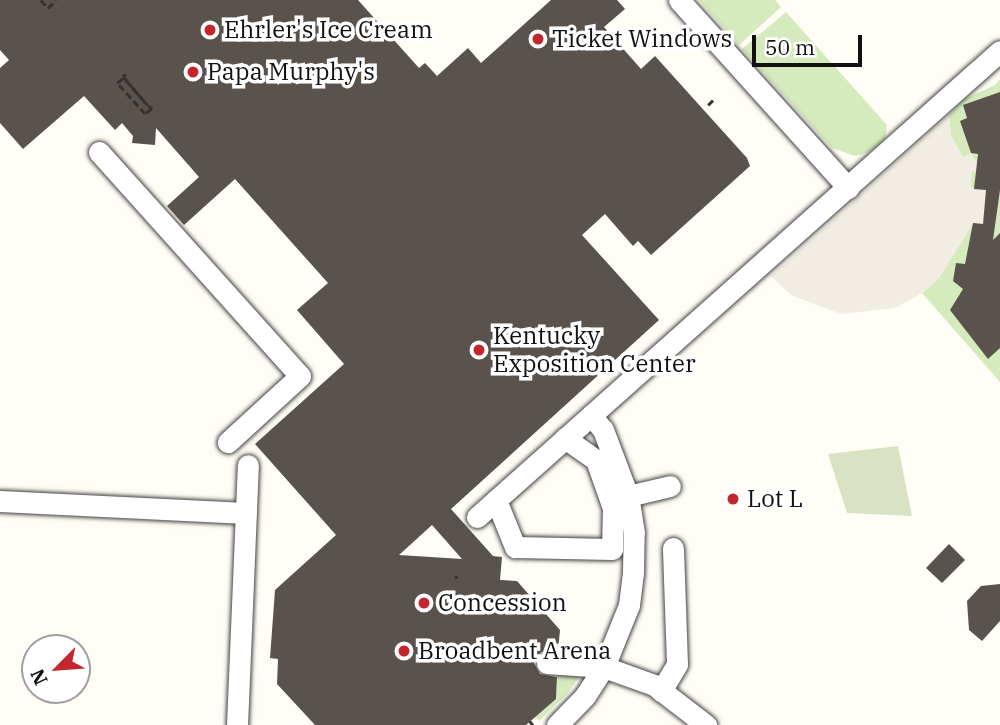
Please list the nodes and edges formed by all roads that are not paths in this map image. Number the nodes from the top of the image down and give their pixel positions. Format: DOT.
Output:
graph roads {
  1 [pos="679,0"];
  2 [pos="1000,51"];
  3 [pos="99,152"];
  4 [pos="848,188"];
  5 [pos="590,415"];
  6 [pos="565,438"];
  7 [pos="228,443"];
  8 [pos="248,465"];
  9 [pos="670,486"];
  10 [pos="628,496"];
  11 [pos="496,500"];
  12 [pos="0,501"];
  13 [pos="246,513"];
  14 [pos="477,517"];
  15 [pos="673,548"];
  16 [pos="547,663"];
  17 [pos="604,667"];
  18 [pos="661,691"];
  19 [pos="237,725"];
  20 [pos="557,725"];
  21 [pos="706,725"];
  1 -- 4 [label="street"];
  2 -- 4 [label="street"];
  3 -- 7 [label="street"];
  4 -- 5 [label="street"];
  5 -- 6 [label="street"];
  5 -- 10 [label="street"];
  6 -- 11 [label="street"];
  6 -- 11 [label="street"];
  8 -- 13 [label="street"];
  9 -- 10 [label="street"];
  10 -- 17 [label="street"];
  11 -- 14 [label="street"];
  12 -- 13 [label="street"];
  13 -- 19 [label="street"];
  15 -- 18 [label="street"];
  16 -- 17 [label="street"];
  17 -- 18 [label="street"];
  17 -- 20 [label="street"];
  18 -- 21 [label="street"];
}
